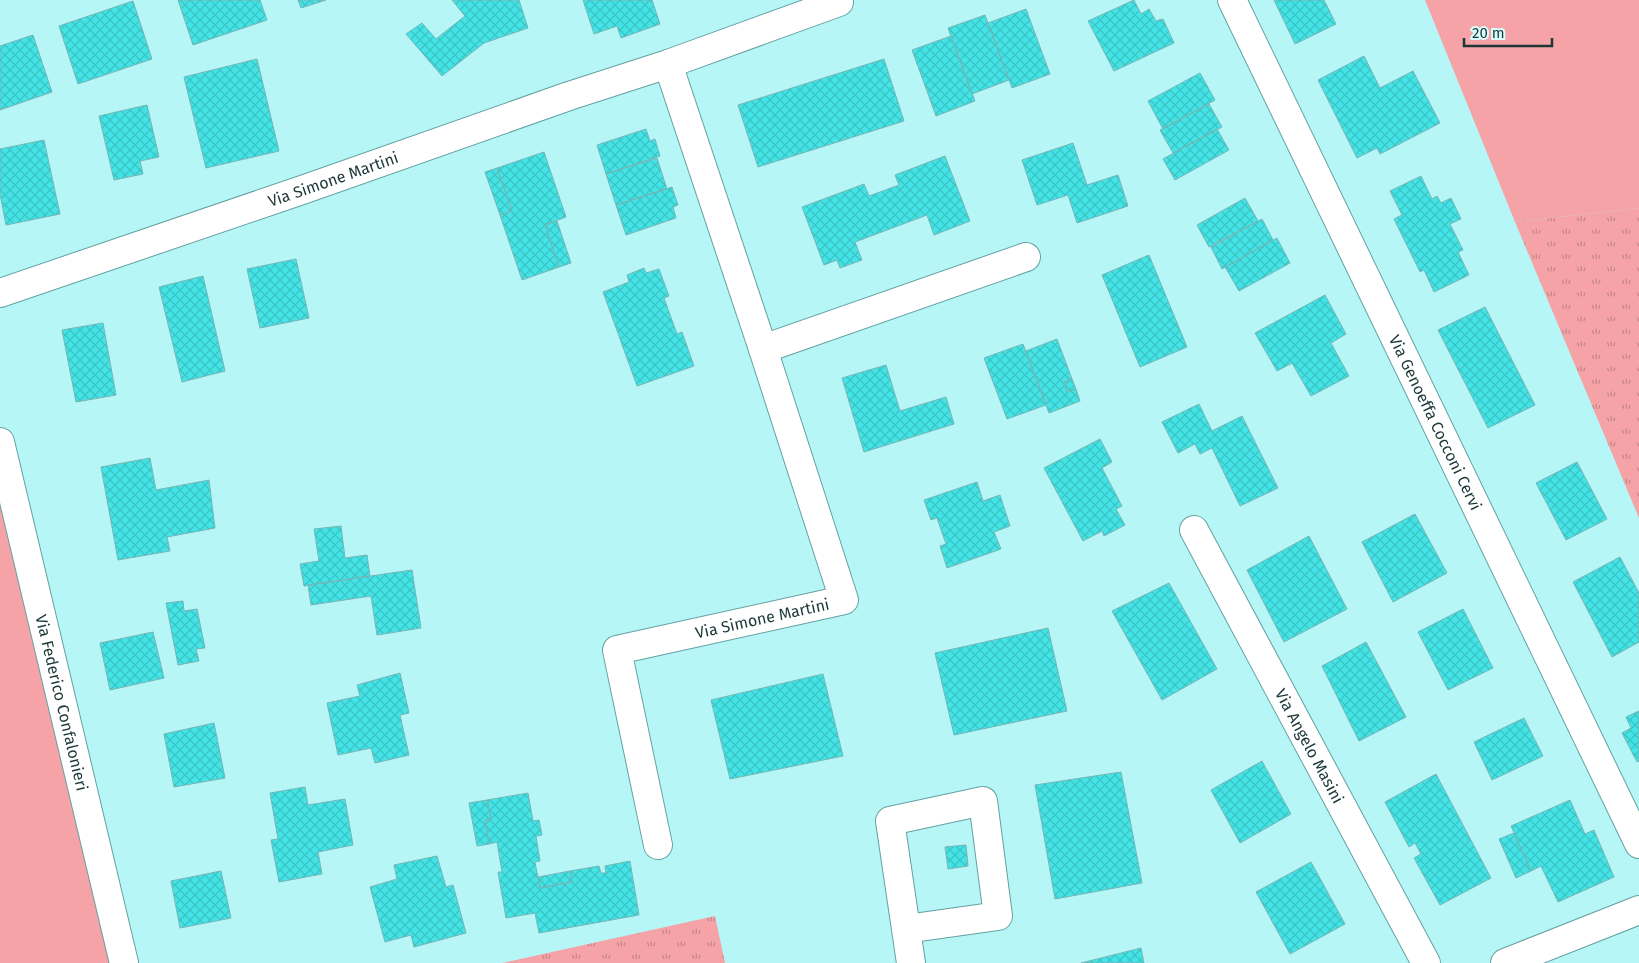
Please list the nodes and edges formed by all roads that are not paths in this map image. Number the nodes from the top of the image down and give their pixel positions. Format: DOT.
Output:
graph roads {
  1 [pos="1232,0"];
  2 [pos="839,2"];
  3 [pos="668,64"];
  4 [pos="1026,257"];
  5 [pos="0,293"];
  6 [pos="763,349"];
  7 [pos="0,442"];
  8 [pos="1194,530"];
  9 [pos="658,844"];
  10 [pos="1639,844"];
  11 [pos="1639,910"];
  12 [pos="906,929"];
  13 [pos="124,963"];
  14 [pos="912,963"];
  15 [pos="1426,963"];
  16 [pos="1505,963"];
  1 -- 10 [label="street, Via Genoeffa Cocconi Cervi"];
  2 -- 3 [label="street, Via Simone Martini"];
  3 -- 5 [label="street, Via Simone Martini"];
  3 -- 6 [label="street, Via Simone Martini"];
  4 -- 6 [label="street"];
  6 -- 9 [label="street, Via Simone Martini"];
  7 -- 13 [label="street, Via Federico Confalonieri"];
  8 -- 15 [label="street, Via Angelo Masini"];
  11 -- 16 [label="street"];
  12 -- 12 [label="street"];
  12 -- 14 [label="street"];
}
